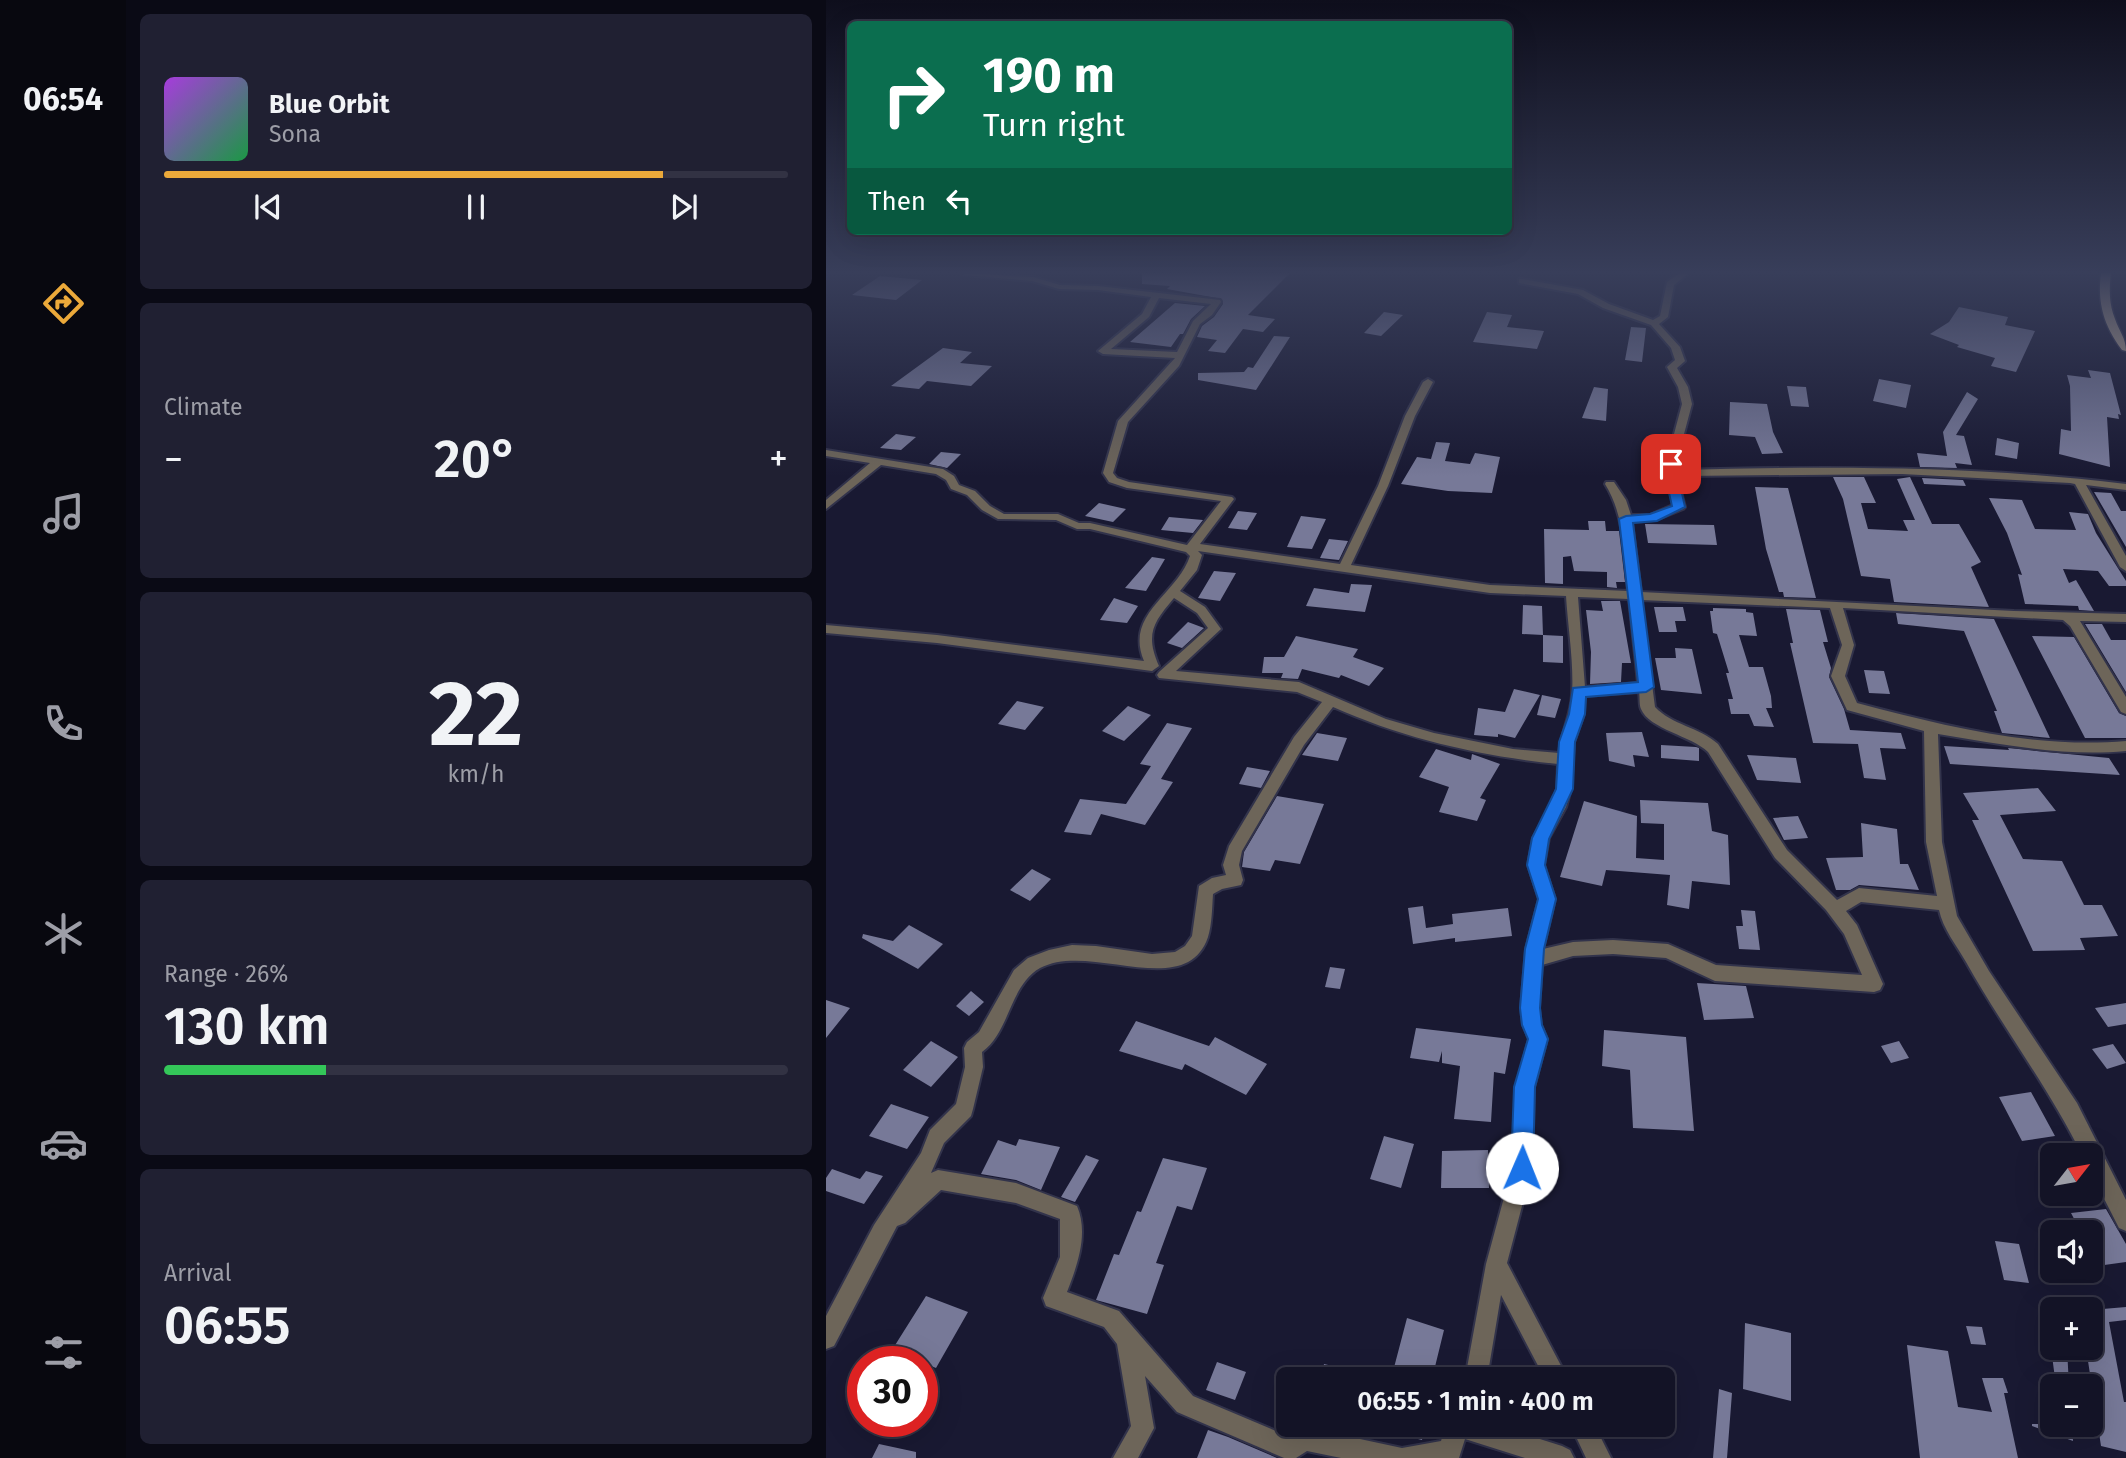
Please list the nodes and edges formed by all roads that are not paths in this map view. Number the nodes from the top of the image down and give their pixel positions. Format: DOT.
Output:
graph roads {
  1 [pos="1115,341"];
  2 [pos="1187,341"];
  3 [pos="1670,341"];
  4 [pos="1180,355"];
  5 [pos="1428,382"];
  6 [pos="826,453"];
  7 [pos="878,462"];
  8 [pos="1678,473"];
  9 [pos="2078,480"];
  10 [pos="1610,484"];
  11 [pos="2126,487"];
  12 [pos="826,506"];
  13 [pos="1626,519"];
  14 [pos="1190,549"];
  15 [pos="2126,567"];
  16 [pos="1344,568"];
  17 [pos="1173,592"];
  18 [pos="1572,592"];
  19 [pos="1637,595"];
  20 [pos="1835,604"];
  21 [pos="2063,614"];
  22 [pos="2126,618"];
  23 [pos="826,629"];
  24 [pos="1646,687"];
  25 [pos="1578,692"];
  26 [pos="1330,702"];
  27 [pos="2126,709"];
  28 [pos="1931,728"];
  29 [pos="2126,746"];
  30 [pos="1565,759"];
  31 [pos="1946,904"];
  32 [pos="1835,909"];
  33 [pos="1534,949"];
  34 [pos="2126,1221"];
  35 [pos="881,1232"];
  36 [pos="1496,1264"];
  37 [pos="826,1338"];
  38 [pos="1127,1340"];
  39 [pos="1478,1367"];
  40 [pos="1551,1367"];
  41 [pos="1454,1437"];
  42 [pos="1496,1437"];
  43 [pos="1588,1437"];
  44 [pos="1448,1455"];
  45 [pos="1125,1458"];
  46 [pos="1399,1458"];
  47 [pos="1406,1458"];
  48 [pos="1562,1458"];
  49 [pos="1600,1458"];
  1 -- 4 [label="street"];
  2 -- 4 [label="street"];
  3 -- 8 [label="street"];
  4 -- 14 [label="street"];
  5 -- 16 [label="street"];
  6 -- 7 [label="street"];
  7 -- 12 [label="street"];
  7 -- 14 [label="street"];
  8 -- 9 [label="street"];
  8 -- 13 [label="street"];
  9 -- 11 [label="street"];
  9 -- 15 [label="street"];
  10 -- 13 [label="street"];
  13 -- 19 [label="street"];
  14 -- 16 [label="street"];
  14 -- 17 [label="street"];
  16 -- 18 [label="street"];
  17 -- 23 [label="street"];
  17 -- 26 [label="street"];
  18 -- 19 [label="street"];
  18 -- 25 [label="street"];
  19 -- 20 [label="street"];
  19 -- 24 [label="street"];
  20 -- 21 [label="street"];
  20 -- 28 [label="street"];
  21 -- 22 [label="street"];
  21 -- 27 [label="street"];
  24 -- 25 [label="street"];
  24 -- 32 [label="street"];
  25 -- 30 [label="street"];
  26 -- 30 [label="street"];
  26 -- 35 [label="street"];
  28 -- 29 [label="street"];
  28 -- 31 [label="street"];
  30 -- 33 [label="street"];
  31 -- 32 [label="street"];
  31 -- 34 [label="street"];
  32 -- 33 [label="street"];
  33 -- 36 [label="street"];
  35 -- 37 [label="street"];
  35 -- 38 [label="street"];
  36 -- 39 [label="street"];
  36 -- 40 [label="street"];
  38 -- 45 [label="street"];
  38 -- 46 [label="street"];
  41 -- 44 [label="street"];
  42 -- 48 [label="street"];
  43 -- 49 [label="street"];
  44 -- 47 [label="street"];
}
